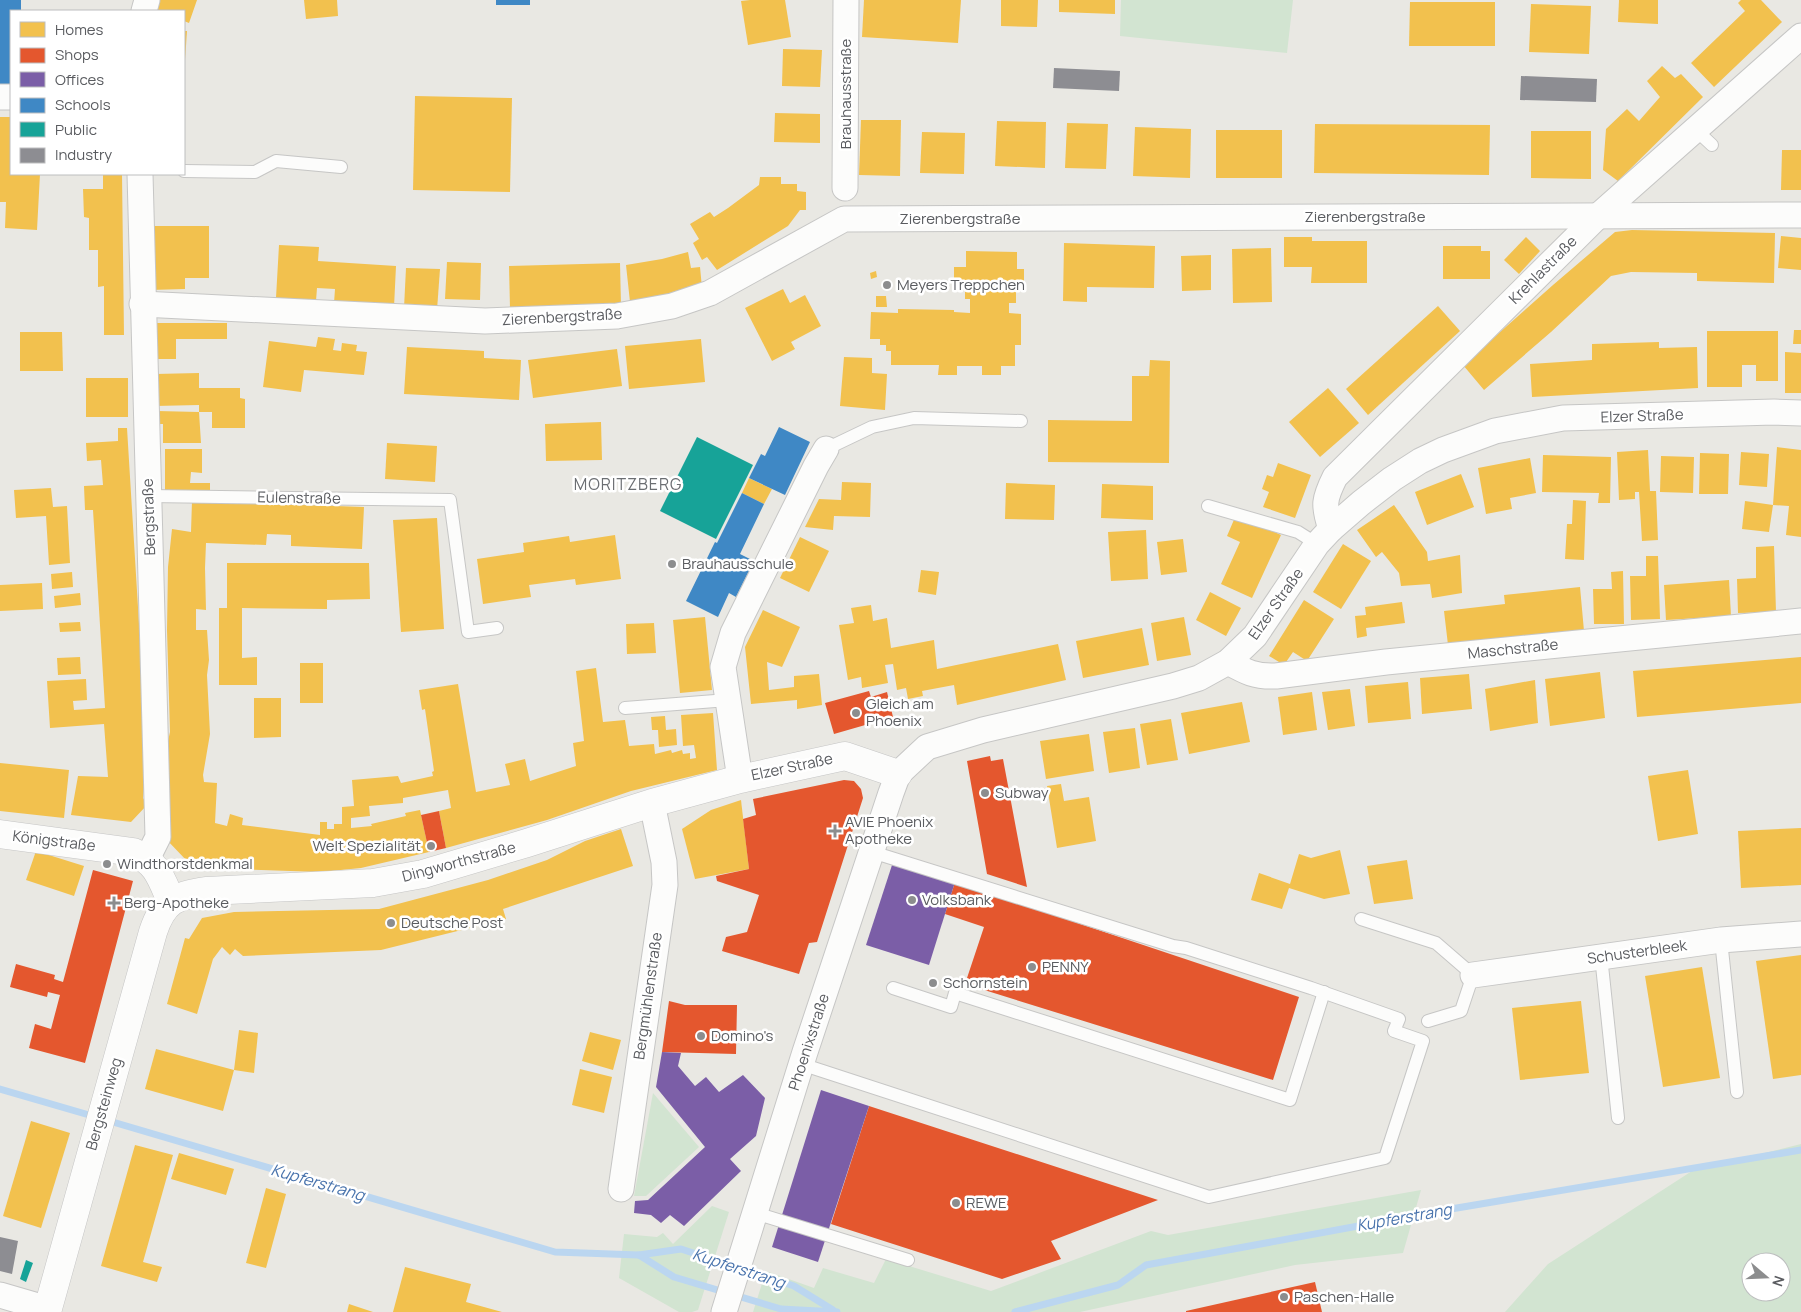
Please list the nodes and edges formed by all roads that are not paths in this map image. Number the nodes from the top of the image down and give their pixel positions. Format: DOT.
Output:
graph roads {
  1 [pos="846,0"];
  2 [pos="1801,36"];
  3 [pos="341,166"];
  4 [pos="185,171"];
  5 [pos="140,175"];
  6 [pos="845,188"];
  7 [pos="1599,215"];
  8 [pos="1801,215"];
  9 [pos="142,304"];
  10 [pos="1801,414"];
  11 [pos="1021,421"];
  12 [pos="826,449"];
  13 [pos="148,496"];
  14 [pos="1208,506"];
  15 [pos="1324,536"];
  16 [pos="1801,621"];
  17 [pos="497,628"];
  18 [pos="1228,662"];
  19 [pos="728,700"];
  20 [pos="625,708"];
  21 [pos="898,774"];
  22 [pos="740,779"];
  23 [pos="652,803"];
  24 [pos="0,834"];
  25 [pos="872,852"];
  26 [pos="147,858"];
  27 [pos="171,901"];
  28 [pos="1361,919"];
  29 [pos="1801,934"];
  30 [pos="1721,940"];
  31 [pos="1601,956"];
  32 [pos="1473,975"];
  33 [pos="893,988"];
  34 [pos="1324,992"];
  35 [pos="1428,1021"];
  36 [pos="801,1064"];
  37 [pos="1737,1092"];
  38 [pos="1618,1118"];
  39 [pos="620,1189"];
  40 [pos="755,1213"];
  41 [pos="908,1260"];
  42 [pos="0,1295"];
  43 [pos="47,1310"];
  44 [pos="724,1312"];
  1 -- 6 [label="street, Brauhausstraße"];
  2 -- 7 [label="street, Krehlastraße"];
  3 -- 4 [label="lane"];
  5 -- 9 [label="street, Bergstraße"];
  7 -- 8 [label="street, Zierenbergstraße"];
  7 -- 9 [label="street, Zierenbergstraße"];
  7 -- 15 [label="street, Krehlastraße"];
  9 -- 13 [label="street, Bergstraße"];
  10 -- 15 [label="street, Elzer Straße"];
  11 -- 12 [label="lane"];
  12 -- 19 [label="street"];
  13 -- 17 [label="lane, Eulenstraße"];
  13 -- 26 [label="street, Bergstraße"];
  14 -- 15 [label="lane"];
  15 -- 18 [label="street, Elzer Straße"];
  16 -- 18 [label="street, Maschstraße"];
  18 -- 21 [label="street, Elzer Straße"];
  19 -- 20 [label="lane"];
  19 -- 22 [label="street"];
  21 -- 22 [label="street, Elzer Straße"];
  21 -- 25 [label="street, Phoenixstraße"];
  22 -- 23 [label="street, Dingworthstraße"];
  23 -- 27 [label="street, Dingworthstraße"];
  23 -- 39 [label="street, Bergmühlenstraße"];
  24 -- 26 [label="street, Königstraße"];
  25 -- 34 [label="lane"];
  25 -- 36 [label="street, Phoenixstraße"];
  26 -- 27 [label="street"];
  27 -- 43 [label="street, Bergsteinweg"];
  28 -- 32 [label="lane"];
  29 -- 30 [label="street, Schusterbleek"];
  30 -- 31 [label="street, Schusterbleek"];
  30 -- 37 [label="lane"];
  31 -- 32 [label="street, Schusterbleek"];
  31 -- 38 [label="lane"];
  32 -- 35 [label="lane"];
  33 -- 34 [label="lane"];
  34 -- 36 [label="lane"];
  36 -- 40 [label="street, Phoenixstraße"];
  40 -- 41 [label="lane"];
  40 -- 44 [label="street, Phoenixstraße"];
  42 -- 43 [label="street"];
}
